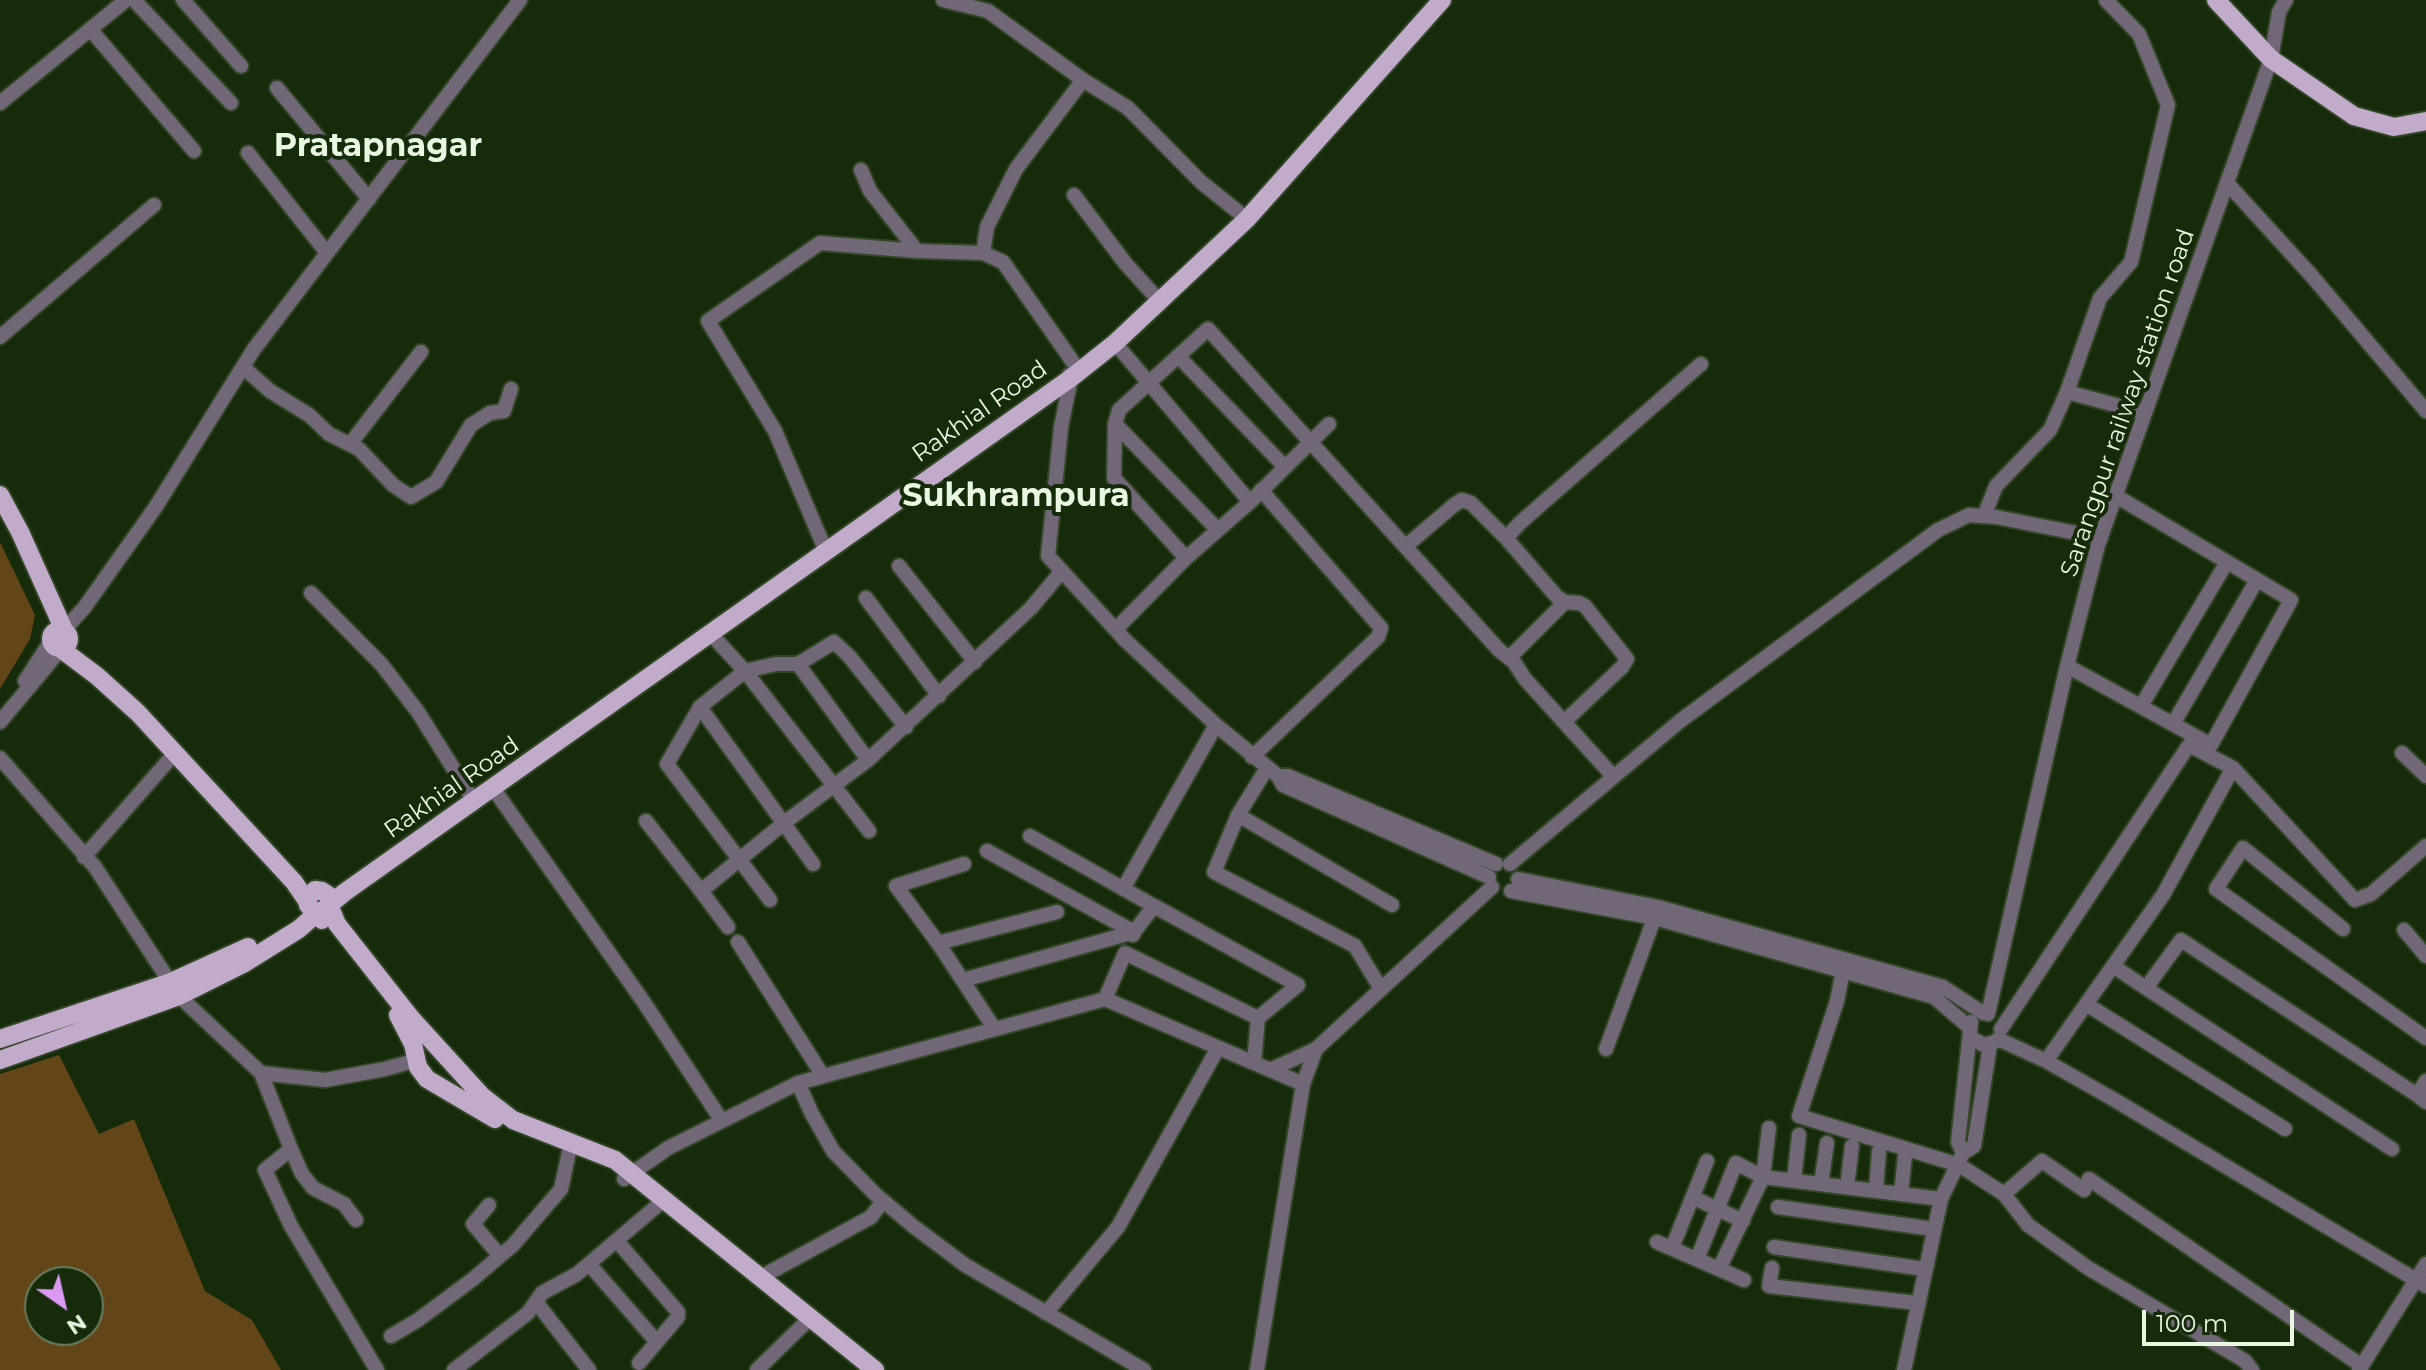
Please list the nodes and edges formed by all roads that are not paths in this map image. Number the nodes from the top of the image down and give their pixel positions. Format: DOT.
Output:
graph roads {
  1 [pos="126,0"];
  2 [pos="134,0"];
  3 [pos="183,0"];
  4 [pos="520,0"];
  5 [pos="943,0"];
  6 [pos="1431,0"];
  7 [pos="1442,0"];
  8 [pos="2106,0"];
  9 [pos="2216,0"];
  10 [pos="2286,0"];
  11 [pos="993,6"];
  12 [pos="90,29"];
  13 [pos="2271,59"];
  14 [pos="241,66"];
  15 [pos="1083,80"];
  16 [pos="277,88"];
  17 [pos="0,103"];
  18 [pos="231,103"];
  19 [pos="2426,121"];
  20 [pos="194,151"];
  21 [pos="248,153"];
  22 [pos="861,170"];
  23 [pos="2227,183"];
  24 [pos="1074,195"];
  25 [pos="369,199"];
  26 [pos="154,205"];
  27 [pos="1244,216"];
  28 [pos="917,251"];
  29 [pos="327,253"];
  30 [pos="983,253"];
  31 [pos="1155,296"];
  32 [pos="0,337"];
  33 [pos="1115,343"];
  34 [pos="421,352"];
  35 [pos="1178,356"];
  36 [pos="1701,364"];
  37 [pos="243,367"];
  38 [pos="1071,371"];
  39 [pos="1143,376"];
  40 [pos="511,389"];
  41 [pos="1154,389"];
  42 [pos="2067,392"];
  43 [pos="2426,411"];
  44 [pos="2145,413"];
  45 [pos="1115,424"];
  46 [pos="1329,424"];
  47 [pos="1311,441"];
  48 [pos="350,444"];
  49 [pos="1285,467"];
  50 [pos="1261,490"];
  51 [pos="0,495"];
  52 [pos="2116,496"];
  53 [pos="1250,502"];
  54 [pos="0,513"];
  55 [pos="1984,516"];
  56 [pos="1218,530"];
  57 [pos="1506,538"];
  58 [pos="2101,538"];
  59 [pos="822,542"];
  60 [pos="1406,546"];
  61 [pos="1186,558"];
  62 [pos="2227,562"];
  63 [pos="899,566"];
  64 [pos="1062,571"];
  65 [pos="2257,580"];
  66 [pos="311,593"];
  67 [pos="866,598"];
  68 [pos="1565,602"];
  69 [pos="1116,629"];
  70 [pos="710,633"];
  71 [pos="62,638"];
  72 [pos="1509,658"];
  73 [pos="975,662"];
  74 [pos="798,664"];
  75 [pos="2067,666"];
  76 [pos="745,671"];
  77 [pos="939,696"];
  78 [pos="2141,706"];
  79 [pos="700,707"];
  80 [pos="0,721"];
  81 [pos="1564,722"];
  82 [pos="2173,724"];
  83 [pos="1216,725"];
  84 [pos="906,727"];
  85 [pos="2192,740"];
  86 [pos="175,753"];
  87 [pos="2402,753"];
  88 [pos="1252,757"];
  89 [pos="0,758"];
  90 [pos="868,760"];
  91 [pos="2233,768"];
  92 [pos="1272,772"];
  93 [pos="1613,776"];
  94 [pos="2426,776"];
  95 [pos="832,785"];
  96 [pos="493,788"];
  97 [pos="470,795"];
  98 [pos="1238,815"];
  99 [pos="646,821"];
  100 [pos="784,823"];
  101 [pos="869,831"];
  102 [pos="1030,836"];
  103 [pos="2426,846"];
  104 [pos="987,851"];
  105 [pos="84,857"];
  106 [pos="740,859"];
  107 [pos="813,864"];
  108 [pos="964,864"];
  109 [pos="1497,873"];
  110 [pos="1515,885"];
  111 [pos="1123,889"];
  112 [pos="701,891"];
  113 [pos="770,900"];
  114 [pos="317,901"];
  115 [pos="1392,905"];
  116 [pos="1154,906"];
  117 [pos="1057,912"];
  118 [pos="1656,913"];
  119 [pos="728,927"];
  120 [pos="2343,929"];
  121 [pos="2404,930"];
  122 [pos="1134,932"];
  123 [pos="738,942"];
  124 [pos="938,943"];
  125 [pos="1125,953"];
  126 [pos="2426,956"];
  127 [pos="2113,966"];
  128 [pos="1843,970"];
  129 [pos="963,980"];
  130 [pos="2146,988"];
  131 [pos="175,989"];
  132 [pos="1381,989"];
  133 [pos="1105,999"];
  134 [pos="2086,1004"];
  135 [pos="1986,1013"];
  136 [pos="1258,1018"];
  137 [pos="994,1028"];
  138 [pos="1970,1032"];
  139 [pos="1996,1037"];
  140 [pos="2426,1038"];
  141 [pos="0,1039"];
  142 [pos="1218,1048"];
  143 [pos="1316,1049"];
  144 [pos="1606,1049"];
  145 [pos="445,1057"];
  146 [pos="0,1060"];
  147 [pos="417,1060"];
  148 [pos="2046,1061"];
  149 [pos="1254,1063"];
  150 [pos="385,1069"];
  151 [pos="1270,1070"];
  152 [pos="261,1073"];
  153 [pos="823,1076"];
  154 [pos="427,1079"];
  155 [pos="2426,1081"];
  156 [pos="798,1083"];
  157 [pos="1303,1084"];
  158 [pos="2421,1099"];
  159 [pos="479,1102"];
  160 [pos="722,1121"];
  161 [pos="512,1124"];
  162 [pos="1769,1128"];
  163 [pos="2285,1129"];
  164 [pos="1799,1135"];
  165 [pos="1827,1143"];
  166 [pos="1852,1146"];
  167 [pos="291,1149"];
  168 [pos="2392,1149"];
  169 [pos="1879,1151"];
  170 [pos="569,1152"];
  171 [pos="1905,1155"];
  172 [pos="1961,1159"];
  173 [pos="1707,1161"];
  174 [pos="629,1177"];
  175 [pos="1763,1177"];
  176 [pos="1794,1180"];
  177 [pos="1821,1184"];
  178 [pos="1847,1187"];
  179 [pos="1876,1191"];
  180 [pos="1901,1194"];
  181 [pos="2004,1194"];
  182 [pos="1694,1198"];
  183 [pos="1941,1199"];
  184 [pos="883,1201"];
  185 [pos="489,1205"];
  186 [pos="658,1205"];
  187 [pos="1778,1207"];
  188 [pos="1718,1209"];
  189 [pos="356,1220"];
  190 [pos="1743,1221"];
  191 [pos="1933,1229"];
  192 [pos="617,1241"];
  193 [pos="1657,1242"];
  194 [pos="1774,1247"];
  195 [pos="1672,1248"];
  196 [pos="500,1256"];
  197 [pos="1697,1259"];
  198 [pos="589,1264"];
  199 [pos="2426,1264"];
  200 [pos="1772,1268"];
  201 [pos="1719,1269"];
  202 [pos="1924,1269"];
  203 [pos="761,1277"];
  204 [pos="1744,1280"];
  205 [pos="2421,1283"];
  206 [pos="536,1302"];
  207 [pos="1917,1303"];
  208 [pos="1046,1313"];
  209 [pos="804,1324"];
  210 [pos="391,1336"];
  211 [pos="656,1341"];
  212 [pos="639,1363"];
  213 [pos="2360,1368"];
  214 [pos="377,1370"];
  215 [pos="454,1370"];
  216 [pos="589,1370"];
  217 [pos="757,1370"];
  218 [pos="861,1370"];
  219 [pos="875,1370"];
  220 [pos="1144,1370"];
  221 [pos="1257,1370"];
  222 [pos="1904,1370"];
  223 [pos="2252,1370"];
  1 -- 12 [label="street"];
  2 -- 18 [label="street"];
  3 -- 14 [label="street"];
  4 -- 25 [label="street"];
  5 -- 11 [label="street"];
  6 -- 27 [label="main road, Rakhial Road"];
  7 -- 27 [label="main road, Rakhial Road"];
  8 -- 42 [label="street"];
  9 -- 13 [label="main road"];
  10 -- 13 [label="street, Sarangpur railway station road"];
  11 -- 15 [label="street"];
  12 -- 17 [label="street"];
  12 -- 20 [label="street"];
  13 -- 19 [label="main road"];
  13 -- 23 [label="street, Sarangpur railway station road"];
  15 -- 27 [label="street"];
  15 -- 30 [label="street"];
  16 -- 25 [label="street"];
  21 -- 29 [label="street"];
  22 -- 28 [label="street"];
  23 -- 43 [label="street"];
  23 -- 44 [label="street, Sarangpur railway station road"];
  24 -- 31 [label="street"];
  25 -- 29 [label="street"];
  26 -- 32 [label="street"];
  27 -- 31 [label="main road, Rakhial Road"];
  27 -- 33 [label="main road, Rakhial Road"];
  28 -- 30 [label="street"];
  28 -- 59 [label="street"];
  29 -- 37 [label="street"];
  30 -- 38 [label="street"];
  31 -- 38 [label="main road, Rakhial Road"];
  33 -- 38 [label="main road, Rakhial Road"];
  33 -- 39 [label="street"];
  34 -- 48 [label="street"];
  35 -- 45 [label="street"];
  35 -- 47 [label="street"];
  35 -- 49 [label="street"];
  36 -- 57 [label="street"];
  37 -- 48 [label="street"];
  37 -- 71 [label="street"];
  38 -- 59 [label="main road, Rakhial Road"];
  38 -- 64 [label="street"];
  38 -- 70 [label="main road, Rakhial Road"];
  40 -- 48 [label="street"];
  41 -- 53 [label="street"];
  42 -- 44 [label="street"];
  42 -- 55 [label="street"];
  44 -- 52 [label="street, Sarangpur railway station road"];
  45 -- 56 [label="street"];
  45 -- 61 [label="street"];
  46 -- 47 [label="street"];
  47 -- 49 [label="street"];
  47 -- 60 [label="street"];
  49 -- 50 [label="street"];
  50 -- 53 [label="street"];
  50 -- 88 [label="street"];
  51 -- 71 [label="main road"];
  52 -- 58 [label="street, Sarangpur railway station road"];
  52 -- 62 [label="street"];
  53 -- 56 [label="street"];
  54 -- 71 [label="main road"];
  55 -- 58 [label="street"];
  55 -- 93 [label="street"];
  56 -- 61 [label="street"];
  57 -- 60 [label="street"];
  57 -- 68 [label="street"];
  58 -- 75 [label="street, Sarangpur railway station road"];
  59 -- 97 [label="main road, Rakhial Road"];
  60 -- 72 [label="street"];
  61 -- 69 [label="street"];
  62 -- 65 [label="street"];
  62 -- 78 [label="street"];
  63 -- 73 [label="street"];
  64 -- 69 [label="street"];
  64 -- 73 [label="street"];
  65 -- 82 [label="street"];
  65 -- 85 [label="street"];
  66 -- 97 [label="street"];
  67 -- 77 [label="street"];
  68 -- 72 [label="street"];
  68 -- 81 [label="street"];
  69 -- 83 [label="street"];
  70 -- 76 [label="street"];
  70 -- 96 [label="main road, Rakhial Road"];
  71 -- 80 [label="street"];
  71 -- 86 [label="main road"];
  71 -- 114 [label="main road"];
  72 -- 81 [label="street"];
  73 -- 77 [label="street"];
  74 -- 76 [label="street"];
  74 -- 84 [label="street"];
  74 -- 90 [label="street"];
  75 -- 78 [label="street"];
  75 -- 135 [label="street, Sarangpur railway station road"];
  76 -- 79 [label="street"];
  76 -- 95 [label="street"];
  77 -- 84 [label="street"];
  78 -- 82 [label="street"];
  79 -- 100 [label="street"];
  79 -- 106 [label="street"];
  81 -- 93 [label="street"];
  82 -- 85 [label="street"];
  83 -- 88 [label="street"];
  83 -- 111 [label="street"];
  84 -- 90 [label="street"];
  85 -- 91 [label="street"];
  85 -- 139 [label="street"];
  86 -- 105 [label="street"];
  86 -- 114 [label="main road"];
  87 -- 94 [label="street"];
  88 -- 92 [label="street"];
  89 -- 105 [label="street"];
  90 -- 95 [label="street"];
  91 -- 103 [label="street"];
  91 -- 127 [label="street"];
  92 -- 98 [label="street"];
  92 -- 109 [label="street"];
  93 -- 109 [label="street"];
  95 -- 100 [label="street"];
  95 -- 101 [label="street"];
  96 -- 114 [label="main road, Rakhial Road"];
  96 -- 160 [label="street"];
  97 -- 114 [label="main road, Rakhial Road"];
  98 -- 115 [label="street"];
  98 -- 132 [label="street"];
  99 -- 112 [label="street"];
  100 -- 106 [label="street"];
  100 -- 107 [label="street"];
  102 -- 111 [label="street"];
  104 -- 122 [label="street"];
  105 -- 131 [label="street"];
  106 -- 112 [label="street"];
  106 -- 113 [label="street"];
  108 -- 124 [label="street"];
  109 -- 110 [label="street"];
  109 -- 110 [label="street"];
  109 -- 132 [label="street"];
  110 -- 118 [label="street"];
  111 -- 116 [label="street"];
  112 -- 119 [label="street"];
  114 -- 131 [label="main road, Rakhial Road"];
  114 -- 145 [label="main road"];
  114 -- 147 [label="main road"];
  116 -- 122 [label="street"];
  116 -- 136 [label="street"];
  117 -- 124 [label="street"];
  118 -- 128 [label="street"];
  118 -- 135 [label="street"];
  118 -- 144 [label="street"];
  120 -- 140 [label="street"];
  121 -- 126 [label="street"];
  122 -- 125 [label="street"];
  122 -- 129 [label="street"];
  123 -- 153 [label="street"];
  124 -- 129 [label="street"];
  125 -- 133 [label="street"];
  125 -- 136 [label="street"];
  127 -- 130 [label="street"];
  127 -- 134 [label="street"];
  128 -- 138 [label="street"];
  128 -- 172 [label="street"];
  129 -- 137 [label="street"];
  130 -- 158 [label="street"];
  130 -- 168 [label="street"];
  131 -- 141 [label="main road, Rakhial Road"];
  131 -- 146 [label="main road, Rakhial Road"];
  131 -- 152 [label="street"];
  132 -- 143 [label="street"];
  133 -- 137 [label="street"];
  133 -- 142 [label="street"];
  134 -- 148 [label="street"];
  134 -- 163 [label="street"];
  135 -- 138 [label="street"];
  135 -- 139 [label="street"];
  136 -- 149 [label="street"];
  137 -- 153 [label="street"];
  138 -- 139 [label="street"];
  138 -- 172 [label="street"];
  139 -- 148 [label="street"];
  139 -- 172 [label="street"];
  142 -- 149 [label="street"];
  142 -- 208 [label="street"];
  143 -- 151 [label="street"];
  143 -- 157 [label="street"];
  145 -- 147 [label="main road"];
  145 -- 159 [label="main road"];
  147 -- 150 [label="street"];
  147 -- 154 [label="main road"];
  148 -- 205 [label="street"];
  149 -- 151 [label="street"];
  150 -- 152 [label="street"];
  150 -- 154 [label="street"];
  151 -- 157 [label="street"];
  152 -- 167 [label="street"];
  153 -- 156 [label="street"];
  154 -- 159 [label="main road"];
  155 -- 158 [label="street"];
  156 -- 160 [label="street"];
  156 -- 184 [label="street"];
  157 -- 221 [label="street"];
  159 -- 161 [label="main road"];
  160 -- 174 [label="street"];
  161 -- 170 [label="main road"];
  161 -- 174 [label="main road"];
  162 -- 175 [label="street"];
  164 -- 176 [label="street"];
  165 -- 177 [label="street"];
  166 -- 178 [label="street"];
  167 -- 189 [label="street"];
  167 -- 214 [label="street"];
  169 -- 179 [label="street"];
  170 -- 174 [label="main road"];
  170 -- 196 [label="street"];
  171 -- 180 [label="street"];
  172 -- 181 [label="street"];
  172 -- 183 [label="street"];
  173 -- 182 [label="street"];
  174 -- 186 [label="main road"];
  174 -- 203 [label="main road"];
  175 -- 176 [label="street"];
  175 -- 188 [label="street"];
  175 -- 190 [label="street"];
  176 -- 177 [label="street"];
  177 -- 178 [label="street"];
  178 -- 179 [label="street"];
  179 -- 180 [label="street"];
  180 -- 183 [label="street"];
  181 -- 213 [label="street"];
  181 -- 223 [label="street"];
  182 -- 188 [label="street"];
  182 -- 195 [label="street"];
  183 -- 191 [label="street"];
  184 -- 203 [label="street"];
  184 -- 208 [label="street"];
  185 -- 196 [label="street"];
  186 -- 192 [label="street"];
  186 -- 209 [label="main road"];
  187 -- 191 [label="street"];
  188 -- 190 [label="street"];
  188 -- 197 [label="street"];
  190 -- 201 [label="street"];
  191 -- 202 [label="street"];
  192 -- 198 [label="street"];
  192 -- 211 [label="street"];
  193 -- 195 [label="street"];
  194 -- 202 [label="street"];
  195 -- 197 [label="street"];
  196 -- 210 [label="street"];
  197 -- 201 [label="street"];
  198 -- 206 [label="street"];
  198 -- 211 [label="street"];
  199 -- 205 [label="street"];
  200 -- 207 [label="street"];
  201 -- 204 [label="street"];
  202 -- 207 [label="street"];
  203 -- 219 [label="main road"];
  205 -- 213 [label="street"];
  206 -- 215 [label="street"];
  206 -- 216 [label="street"];
  207 -- 222 [label="street"];
  208 -- 220 [label="street"];
  209 -- 217 [label="street"];
  209 -- 218 [label="main road"];
  211 -- 212 [label="street"];
}
